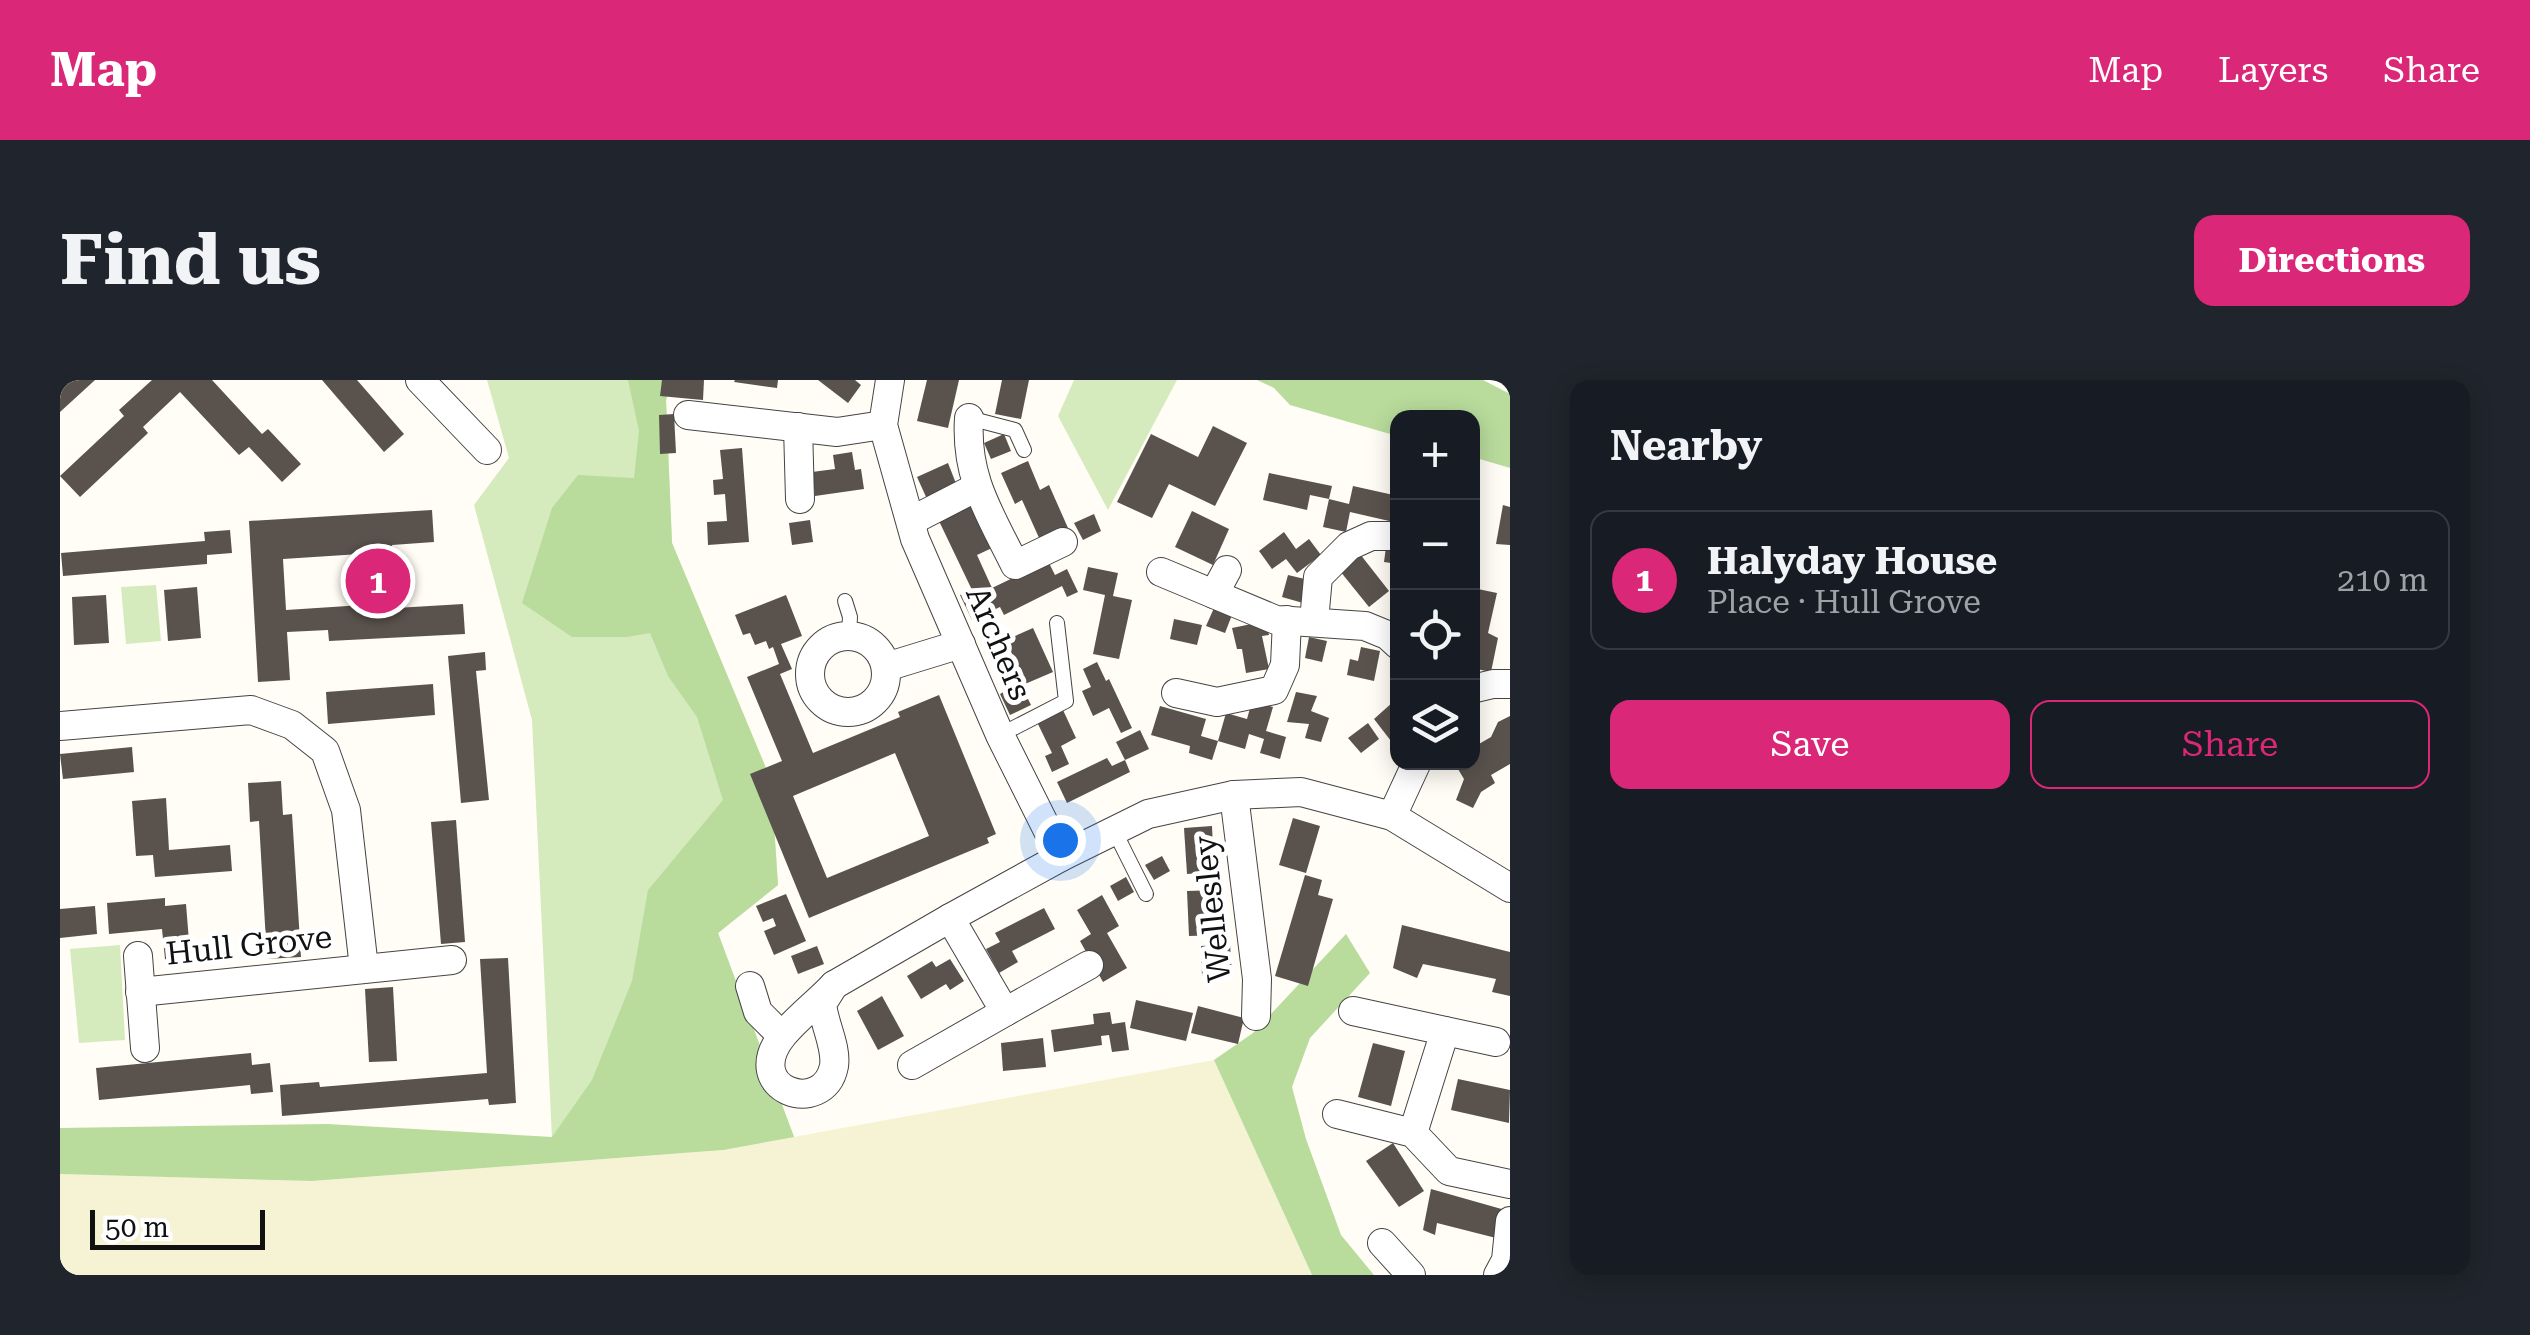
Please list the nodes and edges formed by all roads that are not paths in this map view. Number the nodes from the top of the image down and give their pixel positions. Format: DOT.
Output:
graph roads {
  1 [pos="420,380"];
  2 [pos="890,380"];
  3 [pos="688,415"];
  4 [pos="970,418"];
  5 [pos="882,426"];
  6 [pos="798,427"];
  7 [pos="487,450"];
  8 [pos="1024,450"];
  9 [pos="977,487"];
  10 [pos="800,499"];
  11 [pos="911,521"];
  12 [pos="1390,536"];
  13 [pos="1063,542"];
  14 [pos="1161,572"];
  15 [pos="845,601"];
  16 [pos="1300,621"];
  17 [pos="1058,623"];
  18 [pos="850,635"];
  19 [pos="1390,638"];
  20 [pos="961,644"];
  21 [pos="886,668"];
  22 [pos="1510,684"];
  23 [pos="1480,686"];
  24 [pos="1176,693"];
  25 [pos="60,726"];
  26 [pos="1000,734"];
  27 [pos="1413,770"];
  28 [pos="1234,795"];
  29 [pos="1392,816"];
  30 [pos="1114,830"];
  31 [pos="1061,857"];
  32 [pos="1510,888"];
  33 [pos="1146,894"];
  34 [pos="950,918"];
  35 [pos="138,956"];
  36 [pos="452,960"];
  37 [pos="1089,965"];
  38 [pos="364,968"];
  39 [pos="750,986"];
  40 [pos="834,986"];
  41 [pos="140,992"];
  42 [pos="1353,1011"];
  43 [pos="1005,1012"];
  44 [pos="1256,1016"];
  45 [pos="1445,1032"];
  46 [pos="782,1036"];
  47 [pos="1496,1042"];
  48 [pos="145,1048"];
  49 [pos="912,1065"];
  50 [pos="1337,1114"];
  51 [pos="1413,1134"];
  52 [pos="1510,1184"];
  53 [pos="1510,1220"];
  54 [pos="1382,1243"];
  55 [pos="1411,1275"];
  56 [pos="1498,1275"];
  1 -- 7 [label="street"];
  2 -- 5 [label="street"];
  3 -- 6 [label="street"];
  4 -- 8 [label="lane"];
  4 -- 9 [label="street, Archers"];
  5 -- 6 [label="street"];
  5 -- 11 [label="street, Archers"];
  6 -- 10 [label="street"];
  9 -- 11 [label="street"];
  9 -- 13 [label="street, Archers"];
  11 -- 20 [label="street, Archers"];
  12 -- 16 [label="street"];
  14 -- 16 [label="street"];
  15 -- 18 [label="lane"];
  16 -- 19 [label="street"];
  16 -- 24 [label="street"];
  17 -- 26 [label="lane"];
  18 -- 21 [label="street"];
  18 -- 21 [label="street"];
  20 -- 21 [label="street"];
  20 -- 26 [label="street, Archers"];
  22 -- 23 [label="street"];
  25 -- 38 [label="street, Hull Grove"];
  26 -- 31 [label="street, Archers"];
  27 -- 29 [label="street"];
  28 -- 29 [label="street"];
  28 -- 30 [label="street"];
  28 -- 44 [label="street, Wellesley"];
  29 -- 32 [label="street"];
  30 -- 31 [label="street"];
  30 -- 33 [label="lane"];
  31 -- 34 [label="street"];
  34 -- 40 [label="street"];
  34 -- 43 [label="street"];
  35 -- 41 [label="street, Hull Grove"];
  36 -- 38 [label="street, Hull Grove"];
  37 -- 43 [label="street"];
  38 -- 41 [label="street, Hull Grove"];
  39 -- 46 [label="street"];
  40 -- 46 [label="street"];
  40 -- 46 [label="street"];
  41 -- 48 [label="street, Hull Grove"];
  42 -- 45 [label="street"];
  43 -- 49 [label="street"];
  45 -- 47 [label="street"];
  45 -- 51 [label="street"];
  50 -- 51 [label="street"];
  51 -- 52 [label="street"];
  53 -- 56 [label="street"];
  54 -- 55 [label="street"];
}
